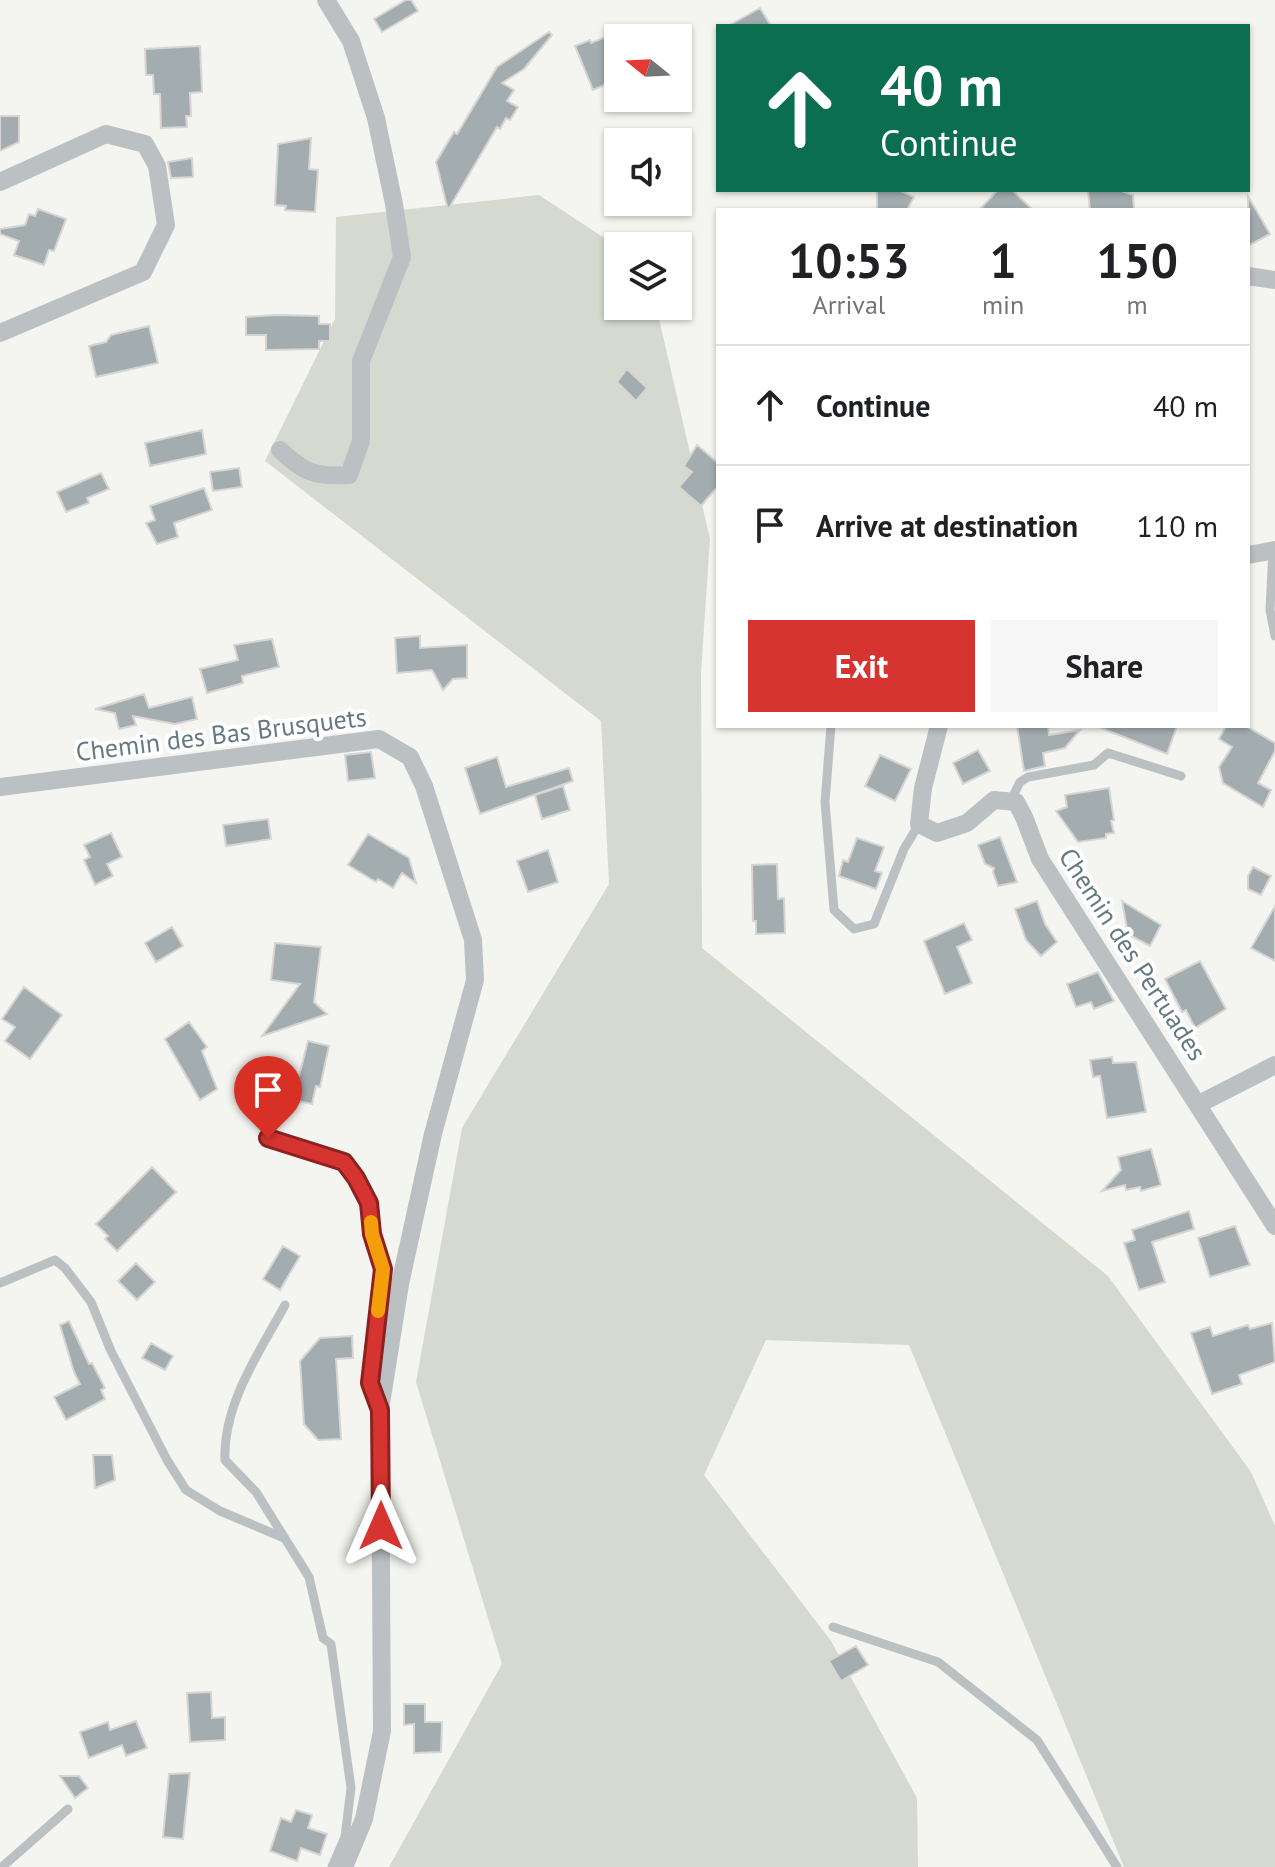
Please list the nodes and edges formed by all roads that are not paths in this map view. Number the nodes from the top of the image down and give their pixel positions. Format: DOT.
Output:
graph roads {
  1 [pos="326,0"];
  2 [pos="0,182"];
  3 [pos="1250,276"];
  4 [pos="1275,280"];
  5 [pos="0,333"];
  6 [pos="280,450"];
  7 [pos="1274,550"];
  8 [pos="1250,555"];
  9 [pos="1275,636"];
  10 [pos="831,728"];
  11 [pos="938,728"];
  12 [pos="1181,776"];
  13 [pos="0,787"];
  14 [pos="1010,802"];
  15 [pos="919,824"];
  16 [pos="1275,1065"];
  17 [pos="1199,1104"];
  18 [pos="268,1138"];
  19 [pos="1275,1226"];
  20 [pos="0,1283"];
  21 [pos="285,1305"];
  22 [pos="380,1410"];
  23 [pos="284,1538"];
  24 [pos="833,1627"];
  25 [pos="68,1809"];
  26 [pos="2,1867"];
  27 [pos="332,1867"];
  28 [pos="344,1867"];
  29 [pos="1117,1867"];
  1 -- 6 [label="street"];
  2 -- 5 [label="street"];
  3 -- 4 [label="street"];
  7 -- 8 [label="street"];
  7 -- 9 [label="lane"];
  10 -- 15 [label="lane"];
  11 -- 15 [label="street"];
  12 -- 14 [label="lane"];
  13 -- 22 [label="street, Chemin des Bas Brusquets"];
  14 -- 15 [label="street"];
  14 -- 17 [label="street, Chemin des Pertuades"];
  16 -- 17 [label="street"];
  17 -- 19 [label="street, Chemin des Pertuades"];
  18 -- 22 [label="lane"];
  20 -- 23 [label="lane"];
  21 -- 23 [label="lane"];
  22 -- 28 [label="street, Chemin des Bas Brusquets"];
  23 -- 27 [label="lane"];
  24 -- 29 [label="lane"];
  25 -- 26 [label="lane"];
}
